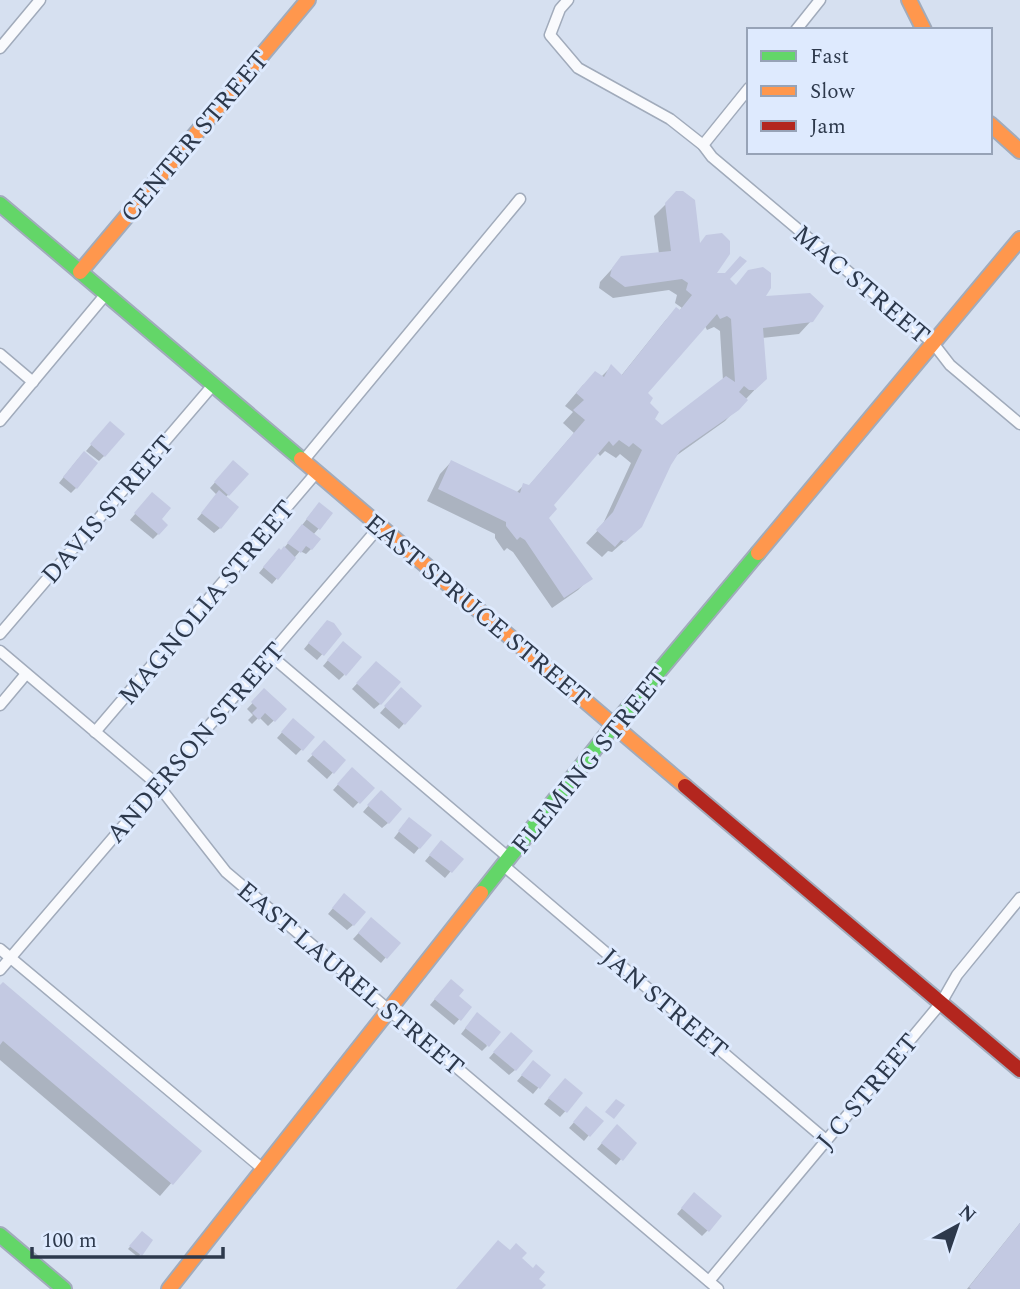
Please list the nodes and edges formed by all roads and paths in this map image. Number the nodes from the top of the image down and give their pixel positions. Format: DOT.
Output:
graph roads {
  1 [pos="40,0"];
  2 [pos="308,0"];
  3 [pos="568,0"];
  4 [pos="820,0"];
  5 [pos="909,0"];
  6 [pos="798,28"];
  7 [pos="923,28"];
  8 [pos="0,48"];
  9 [pos="747,90"];
  10 [pos="992,126"];
  11 [pos="703,145"];
  12 [pos="1020,151"];
  13 [pos="520,199"];
  14 [pos="0,204"];
  15 [pos="1020,239"];
  16 [pos="80,272"];
  17 [pos="106,294"];
  18 [pos="933,343"];
  19 [pos="0,354"];
  20 [pos="33,382"];
  21 [pos="213,385"];
  22 [pos="0,421"];
  23 [pos="1020,424"];
  24 [pos="303,461"];
  25 [pos="316,473"];
  26 [pos="380,526"];
  27 [pos="0,634"];
  28 [pos="0,651"];
  29 [pos="270,655"];
  30 [pos="26,674"];
  31 [pos="0,705"];
  32 [pos="614,725"];
  33 [pos="95,732"];
  34 [pos="158,785"];
  35 [pos="506,862"];
  36 [pos="1020,898"];
  37 [pos="0,949"];
  38 [pos="10,958"];
  39 [pos="0,970"];
  40 [pos="942,1003"];
  41 [pos="388,1011"];
  42 [pos="1020,1070"];
  43 [pos="826,1140"];
  44 [pos="263,1169"];
  45 [pos="0,1235"];
  46 [pos="709,1281"];
  47 [pos="64,1289"];
  48 [pos="169,1289"];
  49 [pos="718,1289"];
  1 -- 8 [label="street"];
  2 -- 16 [label="street, CENTER STREET"];
  3 -- 11 [label="street"];
  4 -- 6 [label="street"];
  5 -- 7 [label="street"];
  9 -- 11 [label="street"];
  10 -- 12 [label="street"];
  11 -- 18 [label="street, MAC STREET"];
  13 -- 24 [label="street"];
  14 -- 16 [label="street, EAST SPRUCE STREET"];
  15 -- 18 [label="street, FLEMING STREET"];
  16 -- 17 [label="street, EAST SPRUCE STREET"];
  17 -- 20 [label="street"];
  17 -- 21 [label="street, EAST SPRUCE STREET"];
  18 -- 23 [label="street, MAC STREET"];
  18 -- 32 [label="street, FLEMING STREET"];
  19 -- 20 [label="street"];
  20 -- 22 [label="street"];
  21 -- 24 [label="street, EAST SPRUCE STREET"];
  21 -- 27 [label="street, DAVIS STREET"];
  24 -- 25 [label="street, EAST SPRUCE STREET"];
  25 -- 26 [label="street, EAST SPRUCE STREET"];
  25 -- 33 [label="street, MAGNOLIA STREET"];
  26 -- 29 [label="street, ANDERSON STREET"];
  26 -- 32 [label="street, EAST SPRUCE STREET"];
  28 -- 30 [label="street, EAST LAUREL STREET"];
  29 -- 34 [label="street, ANDERSON STREET"];
  29 -- 35 [label="street, JAN STREET"];
  30 -- 31 [label="street"];
  30 -- 33 [label="street, EAST LAUREL STREET"];
  32 -- 35 [label="street, FLEMING STREET"];
  32 -- 40 [label="street, EAST SPRUCE STREET"];
  33 -- 34 [label="street, EAST LAUREL STREET"];
  34 -- 38 [label="street, ANDERSON STREET"];
  34 -- 41 [label="street, EAST LAUREL STREET"];
  35 -- 41 [label="street, FLEMING STREET"];
  35 -- 43 [label="street, JAN STREET"];
  36 -- 40 [label="street, J C STREET"];
  37 -- 38 [label="street"];
  38 -- 39 [label="street, ANDERSON STREET"];
  38 -- 44 [label="street"];
  40 -- 42 [label="street, EAST SPRUCE STREET"];
  40 -- 43 [label="street, J C STREET"];
  41 -- 44 [label="street, FLEMING STREET"];
  41 -- 46 [label="street, EAST LAUREL STREET"];
  43 -- 46 [label="street, J C STREET"];
  44 -- 48 [label="street, FLEMING STREET"];
  45 -- 47 [label="street"];
  46 -- 49 [label="street, EAST LAUREL STREET"];
}
